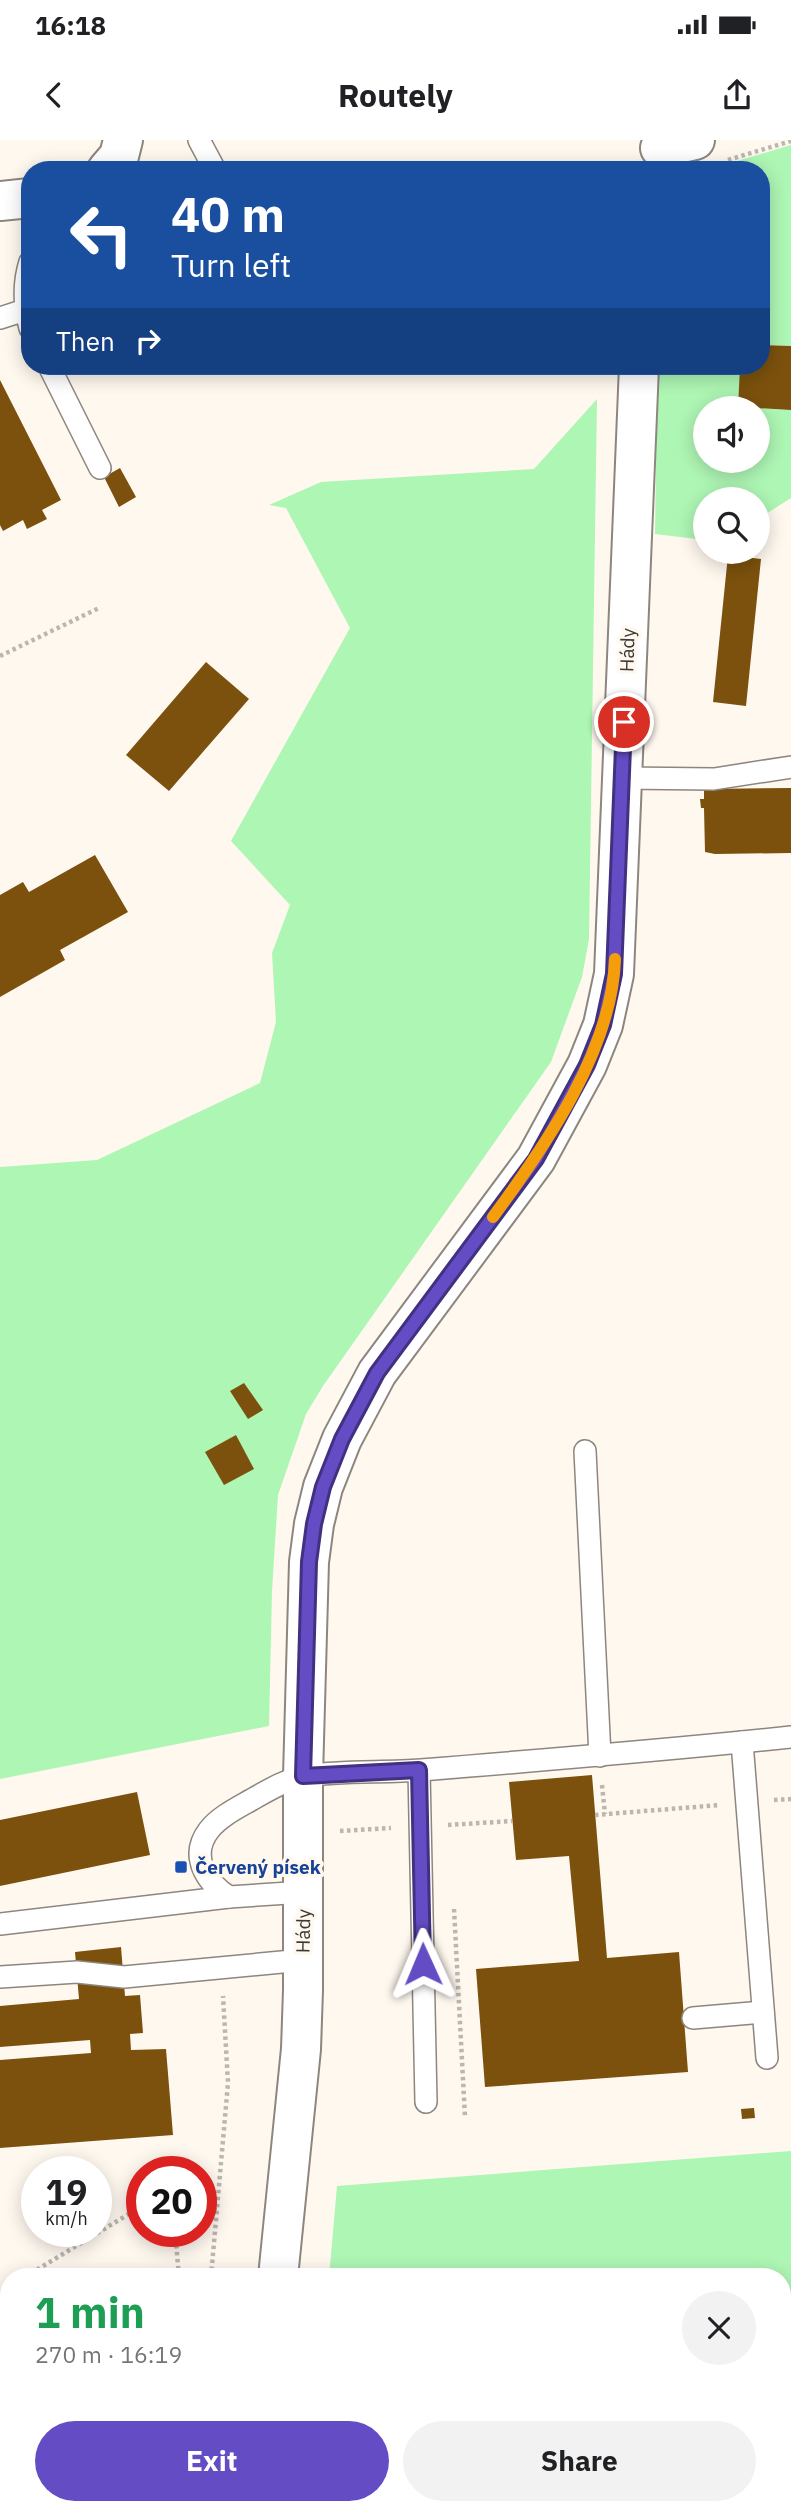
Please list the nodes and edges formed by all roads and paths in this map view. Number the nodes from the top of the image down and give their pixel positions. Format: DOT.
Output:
graph roads {
  1 [pos="123,140"];
  2 [pos="199,140"];
  3 [pos="791,142"];
  4 [pos="727,160"];
  5 [pos="115,161"];
  6 [pos="210,161"];
  7 [pos="21,199"];
  8 [pos="0,201"];
  9 [pos="0,318"];
  10 [pos="21,319"];
  11 [pos="54,375"];
  12 [pos="639,375"];
  13 [pos="100,468"];
  14 [pos="99,608"];
  15 [pos="0,656"];
  16 [pos="791,767"];
  17 [pos="622,778"];
  18 [pos="585,1451"];
  19 [pos="791,1737"];
  20 [pos="743,1742"];
  21 [pos="600,1756"];
  22 [pos="419,1770"];
  23 [pos="303,1776"];
  24 [pos="791,1799"];
  25 [pos="747,1803"];
  26 [pos="595,1815"];
  27 [pos="449,1825"];
  28 [pos="450,1839"];
  29 [pos="304,1892"];
  30 [pos="229,1897"];
  31 [pos="454,1908"];
  32 [pos="0,1924"];
  33 [pos="303,1960"];
  34 [pos="220,1967"];
  35 [pos="0,1976"];
  36 [pos="763,2012"];
  37 [pos="693,2018"];
  38 [pos="767,2057"];
  39 [pos="426,2102"];
  40 [pos="465,2117"];
  41 [pos="217,2210"];
  42 [pos="126,2216"];
  43 [pos="177,2247"];
  44 [pos="214,2247"];
  45 [pos="40,2268"];
  46 [pos="178,2268"];
  47 [pos="212,2268"];
  48 [pos="279,2268"];
  1 -- 5 [label="street"];
  2 -- 6 [label="lane"];
  3 -- 4 [label="path"];
  7 -- 8 [label="street"];
  9 -- 10 [label="lane"];
  11 -- 13 [label="lane"];
  12 -- 17 [label="street, Hády"];
  14 -- 15 [label="path"];
  16 -- 17 [label="lane"];
  17 -- 23 [label="street, Hády"];
  18 -- 21 [label="lane"];
  19 -- 20 [label="lane"];
  20 -- 21 [label="lane"];
  20 -- 25 [label="lane"];
  21 -- 22 [label="lane"];
  22 -- 23 [label="lane"];
  22 -- 39 [label="lane"];
  23 -- 29 [label="street, Hády"];
  23 -- 30 [label="lane"];
  24 -- 25 [label="path"];
  25 -- 26 [label="path"];
  25 -- 36 [label="lane"];
  27 -- 28 [label="path"];
  29 -- 30 [label="lane"];
  29 -- 33 [label="street, Hády"];
  30 -- 32 [label="lane"];
  31 -- 40 [label="path"];
  33 -- 34 [label="lane"];
  33 -- 48 [label="street, Hády"];
  34 -- 35 [label="lane"];
  34 -- 41 [label="path"];
  36 -- 37 [label="lane"];
  36 -- 38 [label="lane"];
  42 -- 45 [label="path"];
  43 -- 46 [label="path"];
  44 -- 47 [label="path"];
}
